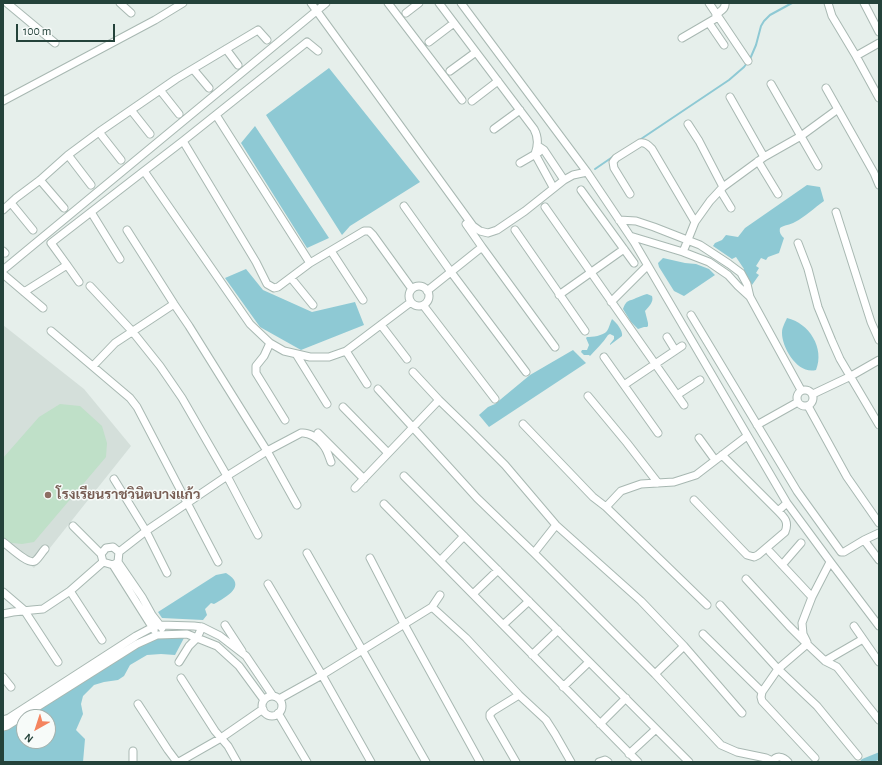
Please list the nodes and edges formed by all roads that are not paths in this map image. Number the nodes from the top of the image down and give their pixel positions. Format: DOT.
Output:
graph roads {
  1 [pos="7,3"];
  2 [pos="120,3"];
  3 [pos="183,3"];
  4 [pos="311,3"];
  5 [pos="326,3"];
  6 [pos="388,3"];
  7 [pos="419,3"];
  8 [pos="439,3"];
  9 [pos="461,3"];
  10 [pos="708,3"];
  11 [pos="725,3"];
  12 [pos="828,3"];
  13 [pos="864,3"];
  14 [pos="316,11"];
  15 [pos="131,13"];
  16 [pos="406,13"];
  17 [pos="717,16"];
  18 [pos="454,23"];
  19 [pos="709,23"];
  20 [pos="879,32"];
  21 [pos="682,38"];
  22 [pos="267,40"];
  23 [pos="55,42"];
  24 [pos="429,42"];
  25 [pos="879,43"];
  26 [pos="724,45"];
  27 [pos="226,49"];
  28 [pos="318,52"];
  29 [pos="476,52"];
  30 [pos="856,56"];
  31 [pos="748,60"];
  32 [pos="238,65"];
  33 [pos="193,69"];
  34 [pos="450,71"];
  35 [pos="498,81"];
  36 [pos="770,84"];
  37 [pos="209,88"];
  38 [pos="826,88"];
  39 [pos="160,90"];
  40 [pos="730,97"];
  41 [pos="879,98"];
  42 [pos="462,100"];
  43 [pos="472,101"];
  44 [pos="3,102"];
  45 [pos="838,109"];
  46 [pos="131,110"];
  47 [pos="520,110"];
  48 [pos="179,114"];
  49 [pos="216,115"];
  50 [pos="688,124"];
  51 [pos="494,129"];
  52 [pos="99,132"];
  53 [pos="150,134"];
  54 [pos="801,136"];
  55 [pos="183,141"];
  56 [pos="541,148"];
  57 [pos="535,154"];
  58 [pos="68,155"];
  59 [pos="761,159"];
  60 [pos="121,160"];
  61 [pos="520,163"];
  62 [pos="818,166"];
  63 [pos="144,171"];
  64 [pos="587,172"];
  65 [pos="40,180"];
  66 [pos="564,180"];
  67 [pos="91,185"];
  68 [pos="439,185"];
  69 [pos="879,185"];
  70 [pos="553,187"];
  71 [pos="722,189"];
  72 [pos="581,190"];
  73 [pos="630,194"];
  74 [pos="778,194"];
  75 [pos="11,203"];
  76 [pos="404,206"];
  77 [pos="545,207"];
  78 [pos="64,208"];
  79 [pos="731,208"];
  80 [pos="3,210"];
  81 [pos="91,212"];
  82 [pos="836,212"];
  83 [pos="619,220"];
  84 [pos="695,222"];
  85 [pos="33,230"];
  86 [pos="127,230"];
  87 [pos="515,230"];
  88 [pos="630,236"];
  89 [pos="688,240"];
  90 [pos="798,243"];
  91 [pos="482,246"];
  92 [pos="624,249"];
  93 [pos="331,251"];
  94 [pos="683,252"];
  95 [pos="120,258"];
  96 [pos="310,263"];
  97 [pos="634,263"];
  98 [pos="67,265"];
  99 [pos="647,266"];
  100 [pos="3,270"];
  101 [pos="451,272"];
  102 [pos="591,272"];
  103 [pos="3,274"];
  104 [pos="291,278"];
  105 [pos="79,282"];
  106 [pos="90,286"];
  107 [pos="412,289"];
  108 [pos="427,291"];
  109 [pos="24,292"];
  110 [pos="559,295"];
  111 [pos="750,297"];
  112 [pos="363,300"];
  113 [pos="411,302"];
  114 [pos="611,302"];
  115 [pos="174,304"];
  116 [pos="313,305"];
  117 [pos="423,306"];
  118 [pos="43,308"];
  119 [pos="691,315"];
  120 [pos="381,325"];
  121 [pos="51,331"];
  122 [pos="132,331"];
  123 [pos="585,331"];
  124 [pos="667,337"];
  125 [pos="879,340"];
  126 [pos="270,343"];
  127 [pos="682,346"];
  128 [pos="555,347"];
  129 [pos="675,350"];
  130 [pos="346,351"];
  131 [pos="296,354"];
  132 [pos="604,357"];
  133 [pos="407,359"];
  134 [pos="879,360"];
  135 [pos="655,364"];
  136 [pos="93,366"];
  137 [pos="413,372"];
  138 [pos="526,372"];
  139 [pos="851,376"];
  140 [pos="700,380"];
  141 [pos="367,384"];
  142 [pos="624,385"];
  143 [pos="378,389"];
  144 [pos="801,390"];
  145 [pos="813,394"];
  146 [pos="677,395"];
  147 [pos="588,396"];
  148 [pos="495,399"];
  149 [pos="438,400"];
  150 [pos="798,402"];
  151 [pos="328,404"];
  152 [pos="684,405"];
  153 [pos="808,406"];
  154 [pos="343,408"];
  155 [pos="285,420"];
  156 [pos="523,424"];
  157 [pos="757,425"];
  158 [pos="879,425"];
  159 [pos="413,427"];
  160 [pos="318,433"];
  161 [pos="658,433"];
  162 [pos="747,436"];
  163 [pos="698,438"];
  164 [pos="267,451"];
  165 [pos="388,453"];
  166 [pos="722,455"];
  167 [pos="715,460"];
  168 [pos="331,462"];
  169 [pos="227,476"];
  170 [pos="404,476"];
  171 [pos="114,479"];
  172 [pos="364,479"];
  173 [pos="658,483"];
  174 [pos="355,488"];
  175 [pos="694,500"];
  176 [pos="787,503"];
  177 [pos="187,504"];
  178 [pos="384,504"];
  179 [pos="297,505"];
  180 [pos="606,507"];
  181 [pos="778,511"];
  182 [pos="879,523"];
  183 [pos="556,525"];
  184 [pos="73,526"];
  185 [pos="146,531"];
  186 [pos="879,533"];
  187 [pos="258,535"];
  188 [pos="464,536"];
  189 [pos="864,540"];
  190 [pos="3,542"];
  191 [pos="801,543"];
  192 [pos="45,549"];
  193 [pos="119,552"];
  194 [pos="770,552"];
  195 [pos="307,553"];
  196 [pos="534,553"];
  197 [pos="101,554"];
  198 [pos="370,558"];
  199 [pos="879,560"];
  200 [pos="440,561"];
  201 [pos="103,562"];
  202 [pos="218,562"];
  203 [pos="830,562"];
  204 [pos="116,563"];
  205 [pos="782,565"];
  206 [pos="498,570"];
  207 [pos="167,573"];
  208 [pos="746,579"];
  209 [pos="268,584"];
  210 [pos="70,591"];
  211 [pos="3,592"];
  212 [pos="472,594"];
  213 [pos="440,595"];
  214 [pos="812,598"];
  215 [pos="528,601"];
  216 [pos="707,605"];
  217 [pos="720,605"];
  218 [pos="432,607"];
  219 [pos="24,610"];
  220 [pos="3,614"];
  221 [pos="225,624"];
  222 [pos="404,624"];
  223 [pos="503,625"];
  224 [pos="156,626"];
  225 [pos="854,626"];
  226 [pos="879,626"];
  227 [pos="202,628"];
  228 [pos="558,630"];
  229 [pos="164,634"];
  230 [pos="703,634"];
  231 [pos="157,635"];
  232 [pos="220,636"];
  233 [pos="197,638"];
  234 [pos="863,639"];
  235 [pos="102,640"];
  236 [pos="807,644"];
  237 [pos="217,646"];
  238 [pos="684,646"];
  239 [pos="363,650"];
  240 [pos="532,654"];
  241 [pos="246,656"];
  242 [pos="825,661"];
  243 [pos="58,662"];
  244 [pos="180,662"];
  245 [pos="589,662"];
  246 [pos="879,662"];
  247 [pos="778,669"];
  248 [pos="655,674"];
  249 [pos="322,675"];
  250 [pos="3,677"];
  251 [pos="181,678"];
  252 [pos="64,686"];
  253 [pos="563,686"];
  254 [pos="11,687"];
  255 [pos="762,692"];
  256 [pos="519,695"];
  257 [pos="276,697"];
  258 [pos="626,698"];
  259 [pos="264,700"];
  260 [pos="138,704"];
  261 [pos="263,709"];
  262 [pos="278,713"];
  263 [pos="742,713"];
  264 [pos="3,720"];
  265 [pos="879,720"];
  266 [pos="600,724"];
  267 [pos="3,727"];
  268 [pos="656,729"];
  269 [pos="221,738"];
  270 [pos="132,751"];
  271 [pos="629,754"];
  272 [pos="858,756"];
  273 [pos="815,758"];
  274 [pos="686,761"];
  275 [pos="772,761"];
  276 [pos="133,762"];
  277 [pos="178,762"];
  278 [pos="237,762"];
  279 [pos="307,762"];
  280 [pos="371,762"];
  281 [pos="426,762"];
  282 [pos="480,762"];
  283 [pos="516,762"];
  284 [pos="570,762"];
  285 [pos="599,762"];
  286 [pos="608,762"];
  287 [pos="638,762"];
  288 [pos="788,762"];
  1 -- 23 [label="street"];
  2 -- 15 [label="street"];
  3 -- 44 [label="street"];
  4 -- 14 [label="street"];
  5 -- 14 [label="street"];
  6 -- 42 [label="street"];
  7 -- 16 [label="street"];
  8 -- 18 [label="street"];
  9 -- 64 [label="street"];
  10 -- 17 [label="street"];
  11 -- 17 [label="street"];
  12 -- 30 [label="street"];
  13 -- 20 [label="street"];
  14 -- 70 [label="street"];
  14 -- 100 [label="street"];
  17 -- 19 [label="street"];
  17 -- 31 [label="street"];
  18 -- 24 [label="street"];
  18 -- 29 [label="street"];
  19 -- 21 [label="street"];
  19 -- 26 [label="street"];
  22 -- 27 [label="street"];
  25 -- 30 [label="street"];
  27 -- 32 [label="street"];
  27 -- 33 [label="street"];
  28 -- 49 [label="street"];
  29 -- 34 [label="street"];
  29 -- 35 [label="street"];
  30 -- 41 [label="street"];
  33 -- 37 [label="street"];
  33 -- 39 [label="street"];
  35 -- 43 [label="street"];
  35 -- 47 [label="street"];
  36 -- 54 [label="street"];
  38 -- 45 [label="street"];
  39 -- 46 [label="street"];
  39 -- 48 [label="street"];
  40 -- 59 [label="street"];
  45 -- 54 [label="street"];
  45 -- 69 [label="street"];
  46 -- 52 [label="street"];
  46 -- 53 [label="street"];
  47 -- 51 [label="street"];
  47 -- 56 [label="street"];
  49 -- 55 [label="street"];
  49 -- 96 [label="street"];
  50 -- 71 [label="street"];
  52 -- 58 [label="street"];
  52 -- 60 [label="street"];
  54 -- 59 [label="street"];
  54 -- 62 [label="street"];
  55 -- 63 [label="street"];
  55 -- 104 [label="street"];
  56 -- 57 [label="street"];
  56 -- 66 [label="street"];
  57 -- 61 [label="street"];
  57 -- 70 [label="street"];
  58 -- 65 [label="street"];
  58 -- 67 [label="street"];
  59 -- 71 [label="street"];
  59 -- 74 [label="street"];
  63 -- 81 [label="street"];
  63 -- 126 [label="street"];
  64 -- 66 [label="street"];
  64 -- 83 [label="street"];
  65 -- 75 [label="street"];
  65 -- 78 [label="street"];
  66 -- 70 [label="street"];
  68 -- 91 [label="street"];
  71 -- 79 [label="street"];
  71 -- 84 [label="street"];
  72 -- 92 [label="street"];
  73 -- 84 [label="street"];
  75 -- 80 [label="street"];
  75 -- 85 [label="street"];
  76 -- 101 [label="street"];
  77 -- 102 [label="street"];
  81 -- 95 [label="street"];
  81 -- 98 [label="street"];
  82 -- 125 [label="street"];
  83 -- 88 [label="street"];
  83 -- 89 [label="street"];
  84 -- 89 [label="street"];
  86 -- 115 [label="street"];
  87 -- 110 [label="street"];
  88 -- 94 [label="street"];
  88 -- 99 [label="street"];
  89 -- 94 [label="street"];
  89 -- 111 [label="street"];
  90 -- 139 [label="street"];
  91 -- 101 [label="street"];
  91 -- 128 [label="street"];
  92 -- 97 [label="street"];
  92 -- 102 [label="street"];
  93 -- 96 [label="street"];
  93 -- 107 [label="street"];
  93 -- 112 [label="street"];
  94 -- 111 [label="street"];
  96 -- 104 [label="street"];
  98 -- 105 [label="street"];
  98 -- 109 [label="street"];
  99 -- 114 [label="street"];
  99 -- 162 [label="street"];
  101 -- 108 [label="street"];
  101 -- 138 [label="street"];
  102 -- 110 [label="street"];
  102 -- 114 [label="street"];
  103 -- 109 [label="street"];
  104 -- 116 [label="street"];
  106 -- 122 [label="street"];
  107 -- 108 [label="street"];
  107 -- 113 [label="street"];
  108 -- 117 [label="street"];
  109 -- 118 [label="street"];
  110 -- 123 [label="street"];
  111 -- 144 [label="street"];
  113 -- 117 [label="street"];
  113 -- 120 [label="street"];
  114 -- 135 [label="street"];
  115 -- 122 [label="street"];
  115 -- 164 [label="street"];
  117 -- 148 [label="street"];
  119 -- 157 [label="street"];
  120 -- 130 [label="street"];
  120 -- 133 [label="street"];
  121 -- 136 [label="street"];
  122 -- 136 [label="street"];
  122 -- 169 [label="street"];
  124 -- 129 [label="street"];
  126 -- 131 [label="street"];
  126 -- 155 [label="street"];
  127 -- 129 [label="street"];
  129 -- 135 [label="street"];
  130 -- 131 [label="street"];
  130 -- 141 [label="street"];
  131 -- 151 [label="street"];
  132 -- 142 [label="street"];
  134 -- 139 [label="street"];
  135 -- 142 [label="street"];
  135 -- 146 [label="street"];
  136 -- 177 [label="street"];
  137 -- 149 [label="street"];
  139 -- 145 [label="street"];
  139 -- 158 [label="street"];
  140 -- 146 [label="street"];
  142 -- 161 [label="street"];
  143 -- 159 [label="street"];
  144 -- 145 [label="street"];
  144 -- 150 [label="street"];
  145 -- 153 [label="street"];
  146 -- 152 [label="street"];
  147 -- 173 [label="street"];
  149 -- 159 [label="street"];
  149 -- 183 [label="street"];
  150 -- 153 [label="street"];
  150 -- 157 [label="street"];
  153 -- 182 [label="street"];
  154 -- 165 [label="street"];
  156 -- 180 [label="street"];
  157 -- 189 [label="street"];
  159 -- 165 [label="street"];
  159 -- 196 [label="street"];
  160 -- 172 [label="street"];
  162 -- 166 [label="street"];
  162 -- 176 [label="street"];
  163 -- 167 [label="street"];
  164 -- 168 [label="street"];
  164 -- 169 [label="street"];
  164 -- 179 [label="street"];
  165 -- 172 [label="street"];
  166 -- 167 [label="street"];
  166 -- 181 [label="street"];
  167 -- 173 [label="street"];
  169 -- 177 [label="street"];
  169 -- 187 [label="street"];
  170 -- 188 [label="street"];
  171 -- 185 [label="street"];
  172 -- 174 [label="street"];
  173 -- 180 [label="street"];
  175 -- 181 [label="street"];
  176 -- 181 [label="street"];
  176 -- 203 [label="street"];
  177 -- 185 [label="street"];
  177 -- 202 [label="street"];
  178 -- 200 [label="street"];
  180 -- 216 [label="street"];
  183 -- 196 [label="street"];
  183 -- 238 [label="street"];
  184 -- 197 [label="street"];
  185 -- 193 [label="street"];
  185 -- 207 [label="street"];
  186 -- 189 [label="street"];
  188 -- 200 [label="street"];
  188 -- 206 [label="street"];
  189 -- 199 [label="street"];
  190 -- 192 [label="street"];
  191 -- 205 [label="street"];
  193 -- 197 [label="street"];
  193 -- 204 [label="street"];
  194 -- 205 [label="street"];
  195 -- 239 [label="street"];
  196 -- 248 [label="street"];
  197 -- 201 [label="street"];
  198 -- 222 [label="street"];
  200 -- 212 [label="street"];
  201 -- 204 [label="street"];
  201 -- 210 [label="street"];
  203 -- 214 [label="street"];
  203 -- 226 [label="street"];
  204 -- 224 [label="street"];
  205 -- 214 [label="street"];
  206 -- 212 [label="street"];
  206 -- 215 [label="street"];
  208 -- 236 [label="street"];
  209 -- 249 [label="street"];
  210 -- 219 [label="street"];
  210 -- 235 [label="street"];
  211 -- 219 [label="street"];
  212 -- 223 [label="street"];
  213 -- 218 [label="street"];
  214 -- 236 [label="street"];
  215 -- 223 [label="street"];
  215 -- 228 [label="street"];
  217 -- 247 [label="street"];
  218 -- 222 [label="street"];
  218 -- 256 [label="street"];
  219 -- 220 [label="street"];
  219 -- 243 [label="street"];
  221 -- 241 [label="street"];
  222 -- 239 [label="street"];
  222 -- 282 [label="street"];
  223 -- 240 [label="street"];
  224 -- 227 [label="street"];
  224 -- 229 [label="street"];
  224 -- 231 [label="street"];
  224 -- 252 [label="street"];
  225 -- 234 [label="street"];
  227 -- 232 [label="street"];
  227 -- 233 [label="street"];
  228 -- 240 [label="street"];
  228 -- 245 [label="street"];
  229 -- 231 [label="street"];
  229 -- 233 [label="street"];
  230 -- 255 [label="street"];
  231 -- 252 [label="street"];
  232 -- 237 [label="street"];
  232 -- 241 [label="street"];
  233 -- 237 [label="street"];
  233 -- 244 [label="street"];
  234 -- 242 [label="street"];
  234 -- 246 [label="street"];
  236 -- 242 [label="street"];
  236 -- 247 [label="street"];
  237 -- 259 [label="street"];
  238 -- 248 [label="street"];
  238 -- 263 [label="street"];
  239 -- 249 [label="street"];
  239 -- 281 [label="street"];
  240 -- 253 [label="street"];
  241 -- 257 [label="street"];
  242 -- 265 [label="street"];
  245 -- 253 [label="street"];
  245 -- 258 [label="street"];
  247 -- 255 [label="street"];
  247 -- 272 [label="street"];
  248 -- 275 [label="street"];
  249 -- 257 [label="street"];
  249 -- 280 [label="street"];
  250 -- 254 [label="street"];
  251 -- 269 [label="street"];
  252 -- 264 [label="street"];
  252 -- 267 [label="street"];
  253 -- 266 [label="street"];
  255 -- 273 [label="street"];
  256 -- 283 [label="street"];
  256 -- 284 [label="street"];
  257 -- 259 [label="street"];
  257 -- 262 [label="street"];
  258 -- 266 [label="street"];
  258 -- 268 [label="street"];
  259 -- 261 [label="street"];
  260 -- 277 [label="street"];
  261 -- 262 [label="street"];
  261 -- 269 [label="street"];
  262 -- 279 [label="street"];
  266 -- 271 [label="street"];
  268 -- 271 [label="street"];
  268 -- 274 [label="street"];
  269 -- 277 [label="street"];
  269 -- 278 [label="street"];
  270 -- 276 [label="street"];
  271 -- 287 [label="street"];
  275 -- 288 [label="street"];
  285 -- 286 [label="street"];
}
